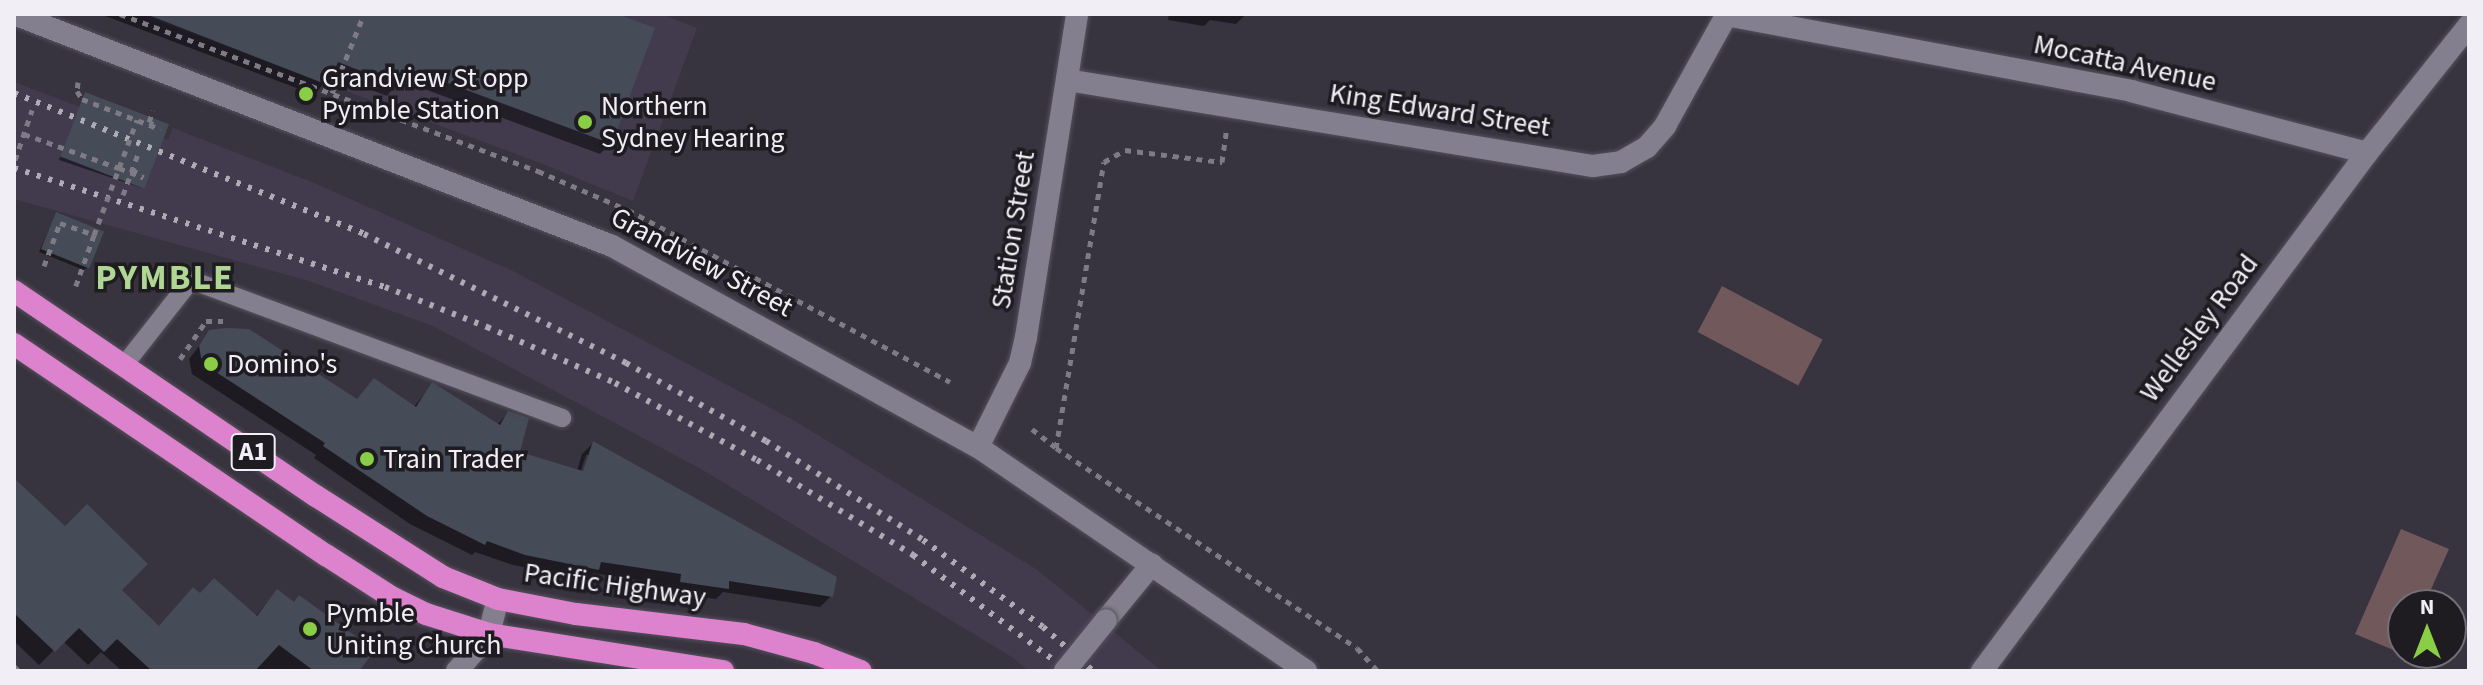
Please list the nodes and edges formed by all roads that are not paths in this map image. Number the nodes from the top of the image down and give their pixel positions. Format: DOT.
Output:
graph roads {
  1 [pos="14,14"];
  2 [pos="1077,14"];
  3 [pos="1727,14"];
  4 [pos="2469,25"];
  5 [pos="1067,80"];
  6 [pos="2367,153"];
  7 [pos="14,291"];
  8 [pos="14,344"];
  9 [pos="125,364"];
  10 [pos="562,418"];
  11 [pos="978,447"];
  12 [pos="1152,564"];
  13 [pos="498,599"];
  14 [pos="489,634"];
  15 [pos="457,671"];
  16 [pos="723,671"];
  17 [pos="861,671"];
  18 [pos="1065,671"];
  19 [pos="1306,671"];
  20 [pos="1982,671"];
  1 -- 11 [label="street, Grandview Street"];
  2 -- 5 [label="street, Station Street"];
  3 -- 5 [label="street, King Edward Street"];
  3 -- 6 [label="street, Mocatta Avenue"];
  4 -- 6 [label="street, Wellesley Road"];
  5 -- 11 [label="street, Station Street"];
  6 -- 20 [label="street, Wellesley Road"];
  7 -- 9 [label="highway, Pacific Highway / A1"];
  8 -- 14 [label="highway, A1"];
  9 -- 10 [label="lane"];
  9 -- 13 [label="highway, Pacific Highway / A1"];
  11 -- 12 [label="street, Grandview Street"];
  12 -- 18 [label="street, bridge"];
  12 -- 19 [label="street, Grandview Street"];
  13 -- 14 [label="street"];
  13 -- 17 [label="highway, Pacific Highway / A1"];
  14 -- 15 [label="street"];
  14 -- 16 [label="highway, A1"];
}
